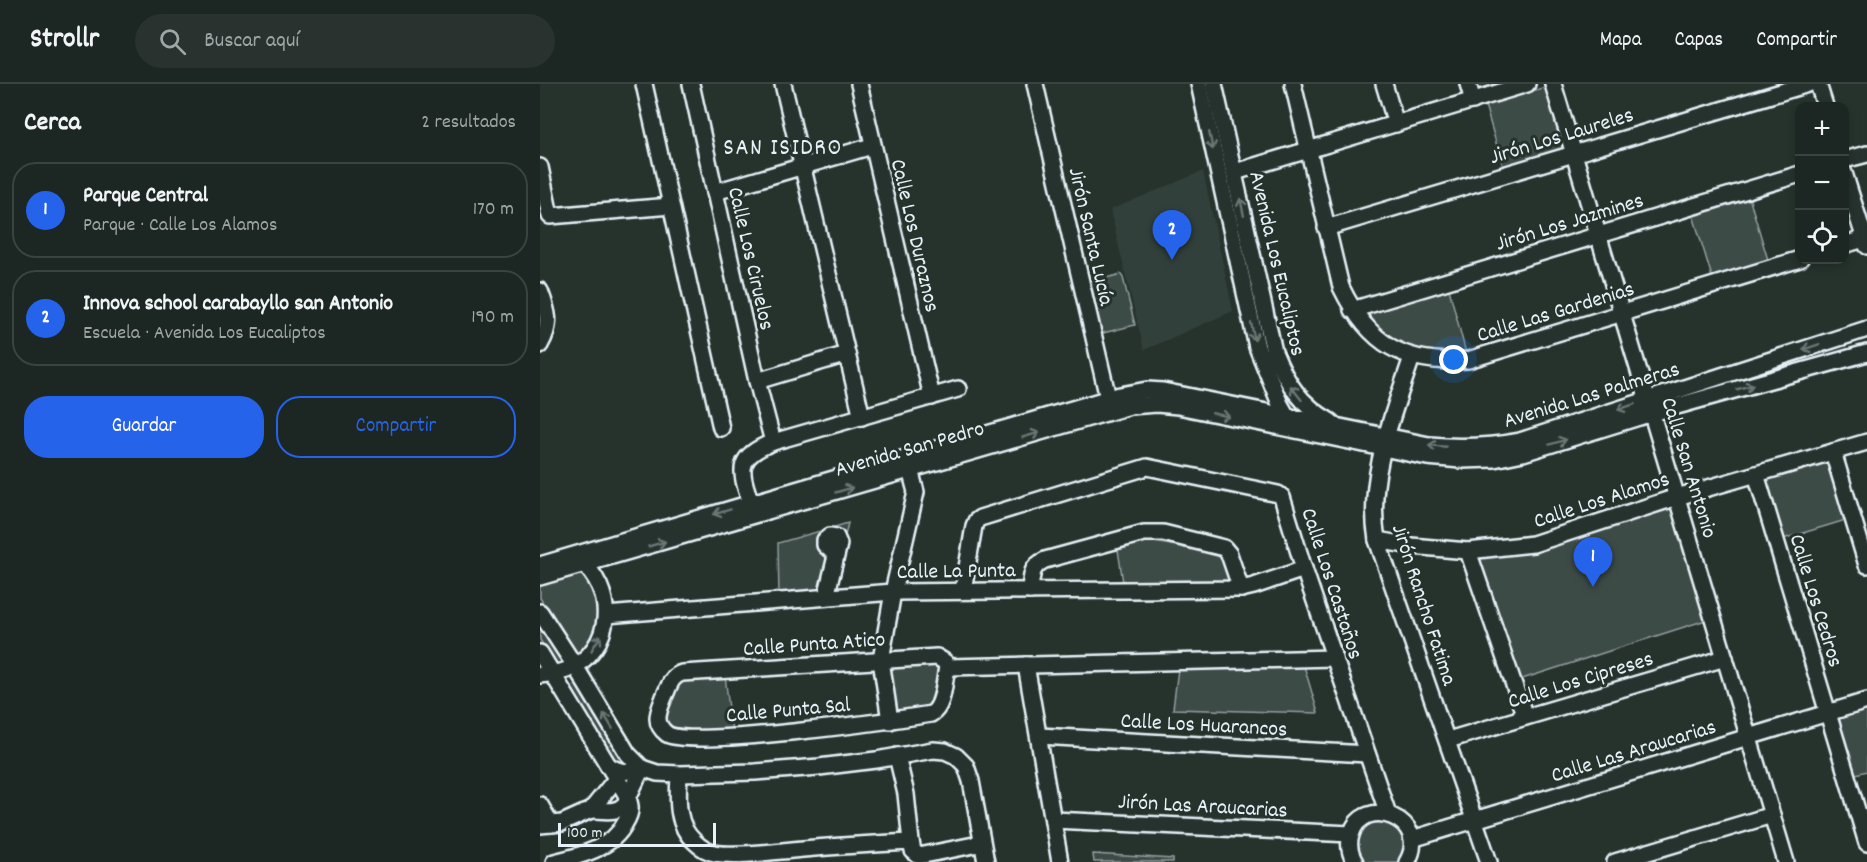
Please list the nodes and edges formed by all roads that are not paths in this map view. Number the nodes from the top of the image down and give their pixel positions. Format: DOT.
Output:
graph roads {
  1 [pos="644,84"];
  2 [pos="691,84"];
  3 [pos="783,84"];
  4 [pos="859,84"];
  5 [pos="1035,84"];
  6 [pos="1199,84"];
  7 [pos="1214,84"];
  8 [pos="1293,84"];
  9 [pos="1384,84"];
  10 [pos="1468,84"];
  11 [pos="1527,84"];
  12 [pos="1553,84"];
  13 [pos="1808,84"];
  14 [pos="1818,84"];
  15 [pos="1473,101"];
  16 [pos="1824,102"];
  17 [pos="1396,124"];
  18 [pos="872,146"];
  19 [pos="1309,149"];
  20 [pos="1574,154"];
  21 [pos="1867,154"];
  22 [pos="1849,159"];
  23 [pos="802,166"];
  24 [pos="540,167"];
  25 [pos="1235,172"];
  26 [pos="1795,176"];
  27 [pos="1849,185"];
  28 [pos="715,192"];
  29 [pos="671,206"];
  30 [pos="1326,228"];
  31 [pos="1598,235"];
  32 [pos="1866,241"];
  33 [pos="1849,244"];
  34 [pos="1795,261"];
  35 [pos="540,291"];
  36 [pos="1352,310"];
  37 [pos="1622,313"];
  38 [pos="1867,329"];
  39 [pos="540,345"];
  40 [pos="1867,352"];
  41 [pos="847,354"];
  42 [pos="1412,357"];
  43 [pos="757,381"];
  44 [pos="958,389"];
  45 [pos="932,397"];
  46 [pos="1108,398"];
  47 [pos="1162,398"];
  48 [pos="1131,400"];
  49 [pos="1650,406"];
  50 [pos="1286,416"];
  51 [pos="862,417"];
  52 [pos="721,428"];
  53 [pos="1341,428"];
  54 [pos="1295,430"];
  55 [pos="773,442"];
  56 [pos="1867,442"];
  57 [pos="1385,443"];
  58 [pos="1833,452"];
  59 [pos="908,464"];
  60 [pos="1756,474"];
  61 [pos="1677,497"];
  62 [pos="751,503"];
  63 [pos="1377,540"];
  64 [pos="1468,551"];
  65 [pos="836,555"];
  66 [pos="579,560"];
  67 [pos="540,565"];
  68 [pos="1867,565"];
  69 [pos="1304,569"];
  70 [pos="540,577"];
  71 [pos="1240,589"];
  72 [pos="963,591"];
  73 [pos="1030,591"];
  74 [pos="893,592"];
  75 [pos="826,597"];
  76 [pos="540,612"];
  77 [pos="606,615"];
  78 [pos="540,652"];
  79 [pos="1335,658"];
  80 [pos="1725,658"];
  81 [pos="881,660"];
  82 [pos="1026,665"];
  83 [pos="575,666"];
  84 [pos="947,667"];
  85 [pos="546,674"];
  86 [pos="679,674"];
  87 [pos="1867,700"];
  88 [pos="1828,713"];
  89 [pos="1525,717"];
  90 [pos="890,721"];
  91 [pos="1039,736"];
  92 [pos="1749,737"];
  93 [pos="1448,740"];
  94 [pos="1367,754"];
  95 [pos="897,756"];
  96 [pos="642,768"];
  97 [pos="612,772"];
  98 [pos="679,774"];
  99 [pos="628,798"];
  100 [pos="540,805"];
  101 [pos="591,810"];
  102 [pos="1388,814"];
  103 [pos="1772,815"];
  104 [pos="1053,820"];
  105 [pos="1475,821"];
  106 [pos="545,824"];
  107 [pos="1352,834"];
  108 [pos="1412,839"];
  109 [pos="911,842"];
  110 [pos="1867,843"];
  111 [pos="974,845"];
  112 [pos="777,857"];
  113 [pos="717,858"];
  114 [pos="554,862"];
  115 [pos="986,862"];
  116 [pos="1060,862"];
  117 [pos="1355,862"];
  118 [pos="1407,862"];
  119 [pos="1489,862"];
  120 [pos="1615,862"];
  121 [pos="1786,862"];
  1 -- 29 [label="street"];
  2 -- 28 [label="street, Calle Los Ciruelos"];
  3 -- 23 [label="street"];
  4 -- 18 [label="street, Calle Los Duraznos"];
  5 -- 46 [label="street, Jirón Santa Lucía"];
  6 -- 50 [label="street, Avenida Los Eucaliptos, one-way"];
  7 -- 25 [label="street, Avenida Los Eucaliptos"];
  8 -- 19 [label="street, Calle Las Gardenias"];
  9 -- 17 [label="street"];
  10 -- 15 [label="street"];
  11 -- 15 [label="street"];
  12 -- 20 [label="street, Calle San Antonio"];
  13 -- 20 [label="street, Jirón Los Laureles"];
  14 -- 16 [label="street"];
  15 -- 17 [label="street"];
  17 -- 19 [label="street"];
  18 -- 23 [label="street"];
  18 -- 45 [label="street, Calle Los Duraznos"];
  19 -- 25 [label="street"];
  19 -- 30 [label="street, Calle Las Gardenias"];
  20 -- 30 [label="street, Jirón Los Laureles"];
  20 -- 31 [label="street, Calle San Antonio"];
  21 -- 22 [label="street"];
  23 -- 28 [label="street"];
  23 -- 41 [label="street"];
  24 -- 29 [label="street"];
  53 -- 25 [label="street, Avenida Los Eucaliptos, one-way"];
  26 -- 31 [label="street, Jirón Los Jazmines"];
  27 -- 32 [label="street"];
  28 -- 43 [label="street, Calle Los Ciruelos"];
  29 -- 52 [label="street"];
  30 -- 36 [label="street, Calle Las Gardenias"];
  31 -- 36 [label="street, Jirón Los Jazmines"];
  31 -- 37 [label="street, Calle San Antonio"];
  32 -- 33 [label="street"];
  34 -- 37 [label="street, Calle Las Gardenias"];
  35 -- 39 [label="street"];
  36 -- 42 [label="street, Calle Las Gardenias"];
  37 -- 42 [label="street, Calle Las Gardenias"];
  37 -- 49 [label="street, Calle San Antonio"];
  38 -- 49 [label="street, Avenida Las Palmeras, one-way"];
  49 -- 40 [label="street, Avenida Las Palmeras, one-way"];
  41 -- 43 [label="street"];
  41 -- 51 [label="street"];
  42 -- 57 [label="street, Jirón Rancho Fatima"];
  43 -- 55 [label="street, Calle Los Ciruelos"];
  44 -- 45 [label="street"];
  45 -- 51 [label="street"];
  46 -- 48 [label="street, Avenida San Pedro"];
  46 -- 59 [label="street, Avenida San Pedro"];
  47 -- 48 [label="street, Avenida San Pedro"];
  47 -- 50 [label="street, Avenida San Pedro"];
  47 -- 54 [label="street, Avenida San Pedro, one-way"];
  59 -- 48 [label="street, Avenida San Pedro, one-way"];
  49 -- 57 [label="street, Avenida Las Palmeras"];
  49 -- 61 [label="street, Calle San Antonio"];
  50 -- 53 [label="street, Avenida Las Palmeras"];
  50 -- 54 [label="street, Avenida Los Eucaliptos"];
  51 -- 55 [label="street"];
  53 -- 57 [label="street, Avenida Las Palmeras"];
  54 -- 57 [label="street, Avenida Las Palmeras"];
  55 -- 62 [label="street"];
  56 -- 58 [label="street, Calle Los Alamos"];
  57 -- 63 [label="street, Jirón Rancho Fatima"];
  58 -- 60 [label="street, Calle Los Alamos"];
  58 -- 68 [label="street"];
  59 -- 62 [label="street, Avenida San Pedro"];
  66 -- 59 [label="street, Avenida San Pedro, one-way"];
  59 -- 74 [label="street"];
  60 -- 61 [label="street, Calle Los Alamos"];
  60 -- 88 [label="street, Calle Los Cedros"];
  61 -- 64 [label="street, Calle Los Alamos"];
  61 -- 80 [label="street, Calle San Antonio"];
  62 -- 66 [label="street, Avenida San Pedro, one-way"];
  63 -- 64 [label="street, Calle Los Alamos"];
  63 -- 93 [label="street, Jirón Rancho Fatima"];
  64 -- 89 [label="street"];
  65 -- 75 [label="street"];
  66 -- 67 [label="street, Avenida San Pedro"];
  66 -- 70 [label="street, Avenida San Pedro"];
  66 -- 77 [label="street"];
  69 -- 71 [label="street, Calle La Punta"];
  69 -- 72 [label="street, Calle Los Castaños"];
  69 -- 79 [label="street, Calle Los Castaños"];
  71 -- 73 [label="street, Calle La Punta"];
  71 -- 73 [label="street"];
  72 -- 73 [label="street, Calle La Punta"];
  72 -- 74 [label="street, Calle La Punta"];
  74 -- 75 [label="street, Calle La Punta"];
  74 -- 81 [label="street"];
  75 -- 77 [label="street, Calle La Punta"];
  76 -- 83 [label="street"];
  83 -- 77 [label="street, one-way"];
  78 -- 85 [label="street"];
  79 -- 82 [label="street"];
  79 -- 94 [label="street, Calle Los Castaños"];
  80 -- 89 [label="street, Calle Los Cipreses"];
  80 -- 92 [label="street, Calle San Antonio"];
  81 -- 84 [label="street, Calle Punta Atico"];
  81 -- 86 [label="street, Calle Punta Atico"];
  81 -- 90 [label="street"];
  82 -- 84 [label="street"];
  82 -- 91 [label="street"];
  83 -- 85 [label="street"];
  96 -- 83 [label="street, one-way"];
  84 -- 90 [label="street, Calle Punta Sal"];
  85 -- 97 [label="street"];
  86 -- 90 [label="street, Calle Punta Sal"];
  87 -- 88 [label="street, Calle Las Araucarias"];
  88 -- 92 [label="street, Calle Las Araucarias"];
  88 -- 110 [label="street, Calle Los Cedros"];
  89 -- 93 [label="street, Calle Los Cipreses"];
  91 -- 94 [label="street, Calle Los Huarancos"];
  91 -- 104 [label="street"];
  92 -- 103 [label="street, Calle San Antonio"];
  92 -- 105 [label="street, Calle Las Araucarias"];
  93 -- 105 [label="street, Jirón Rancho Fatima"];
  94 -- 102 [label="street, Calle Los Castaños"];
  95 -- 98 [label="street"];
  95 -- 109 [label="street"];
  95 -- 115 [label="street"];
  96 -- 97 [label="street"];
  96 -- 98 [label="street"];
  96 -- 99 [label="street"];
  97 -- 99 [label="street"];
  97 -- 101 [label="street"];
  98 -- 113 [label="street"];
  99 -- 101 [label="street"];
  99 -- 114 [label="street"];
  100 -- 106 [label="street"];
  101 -- 106 [label="street"];
  102 -- 107 [label="street"];
  102 -- 108 [label="street"];
  103 -- 120 [label="street"];
  103 -- 121 [label="street, Calle San Antonio"];
  104 -- 107 [label="street, Jirón Las Araucarias"];
  104 -- 116 [label="street"];
  105 -- 108 [label="street, Calle Las Araucarias"];
  105 -- 119 [label="street, Jirón Rancho Fatima"];
  107 -- 117 [label="street"];
  108 -- 118 [label="street"];
  109 -- 111 [label="street"];
  109 -- 112 [label="street"];
  112 -- 113 [label="street"];
}
